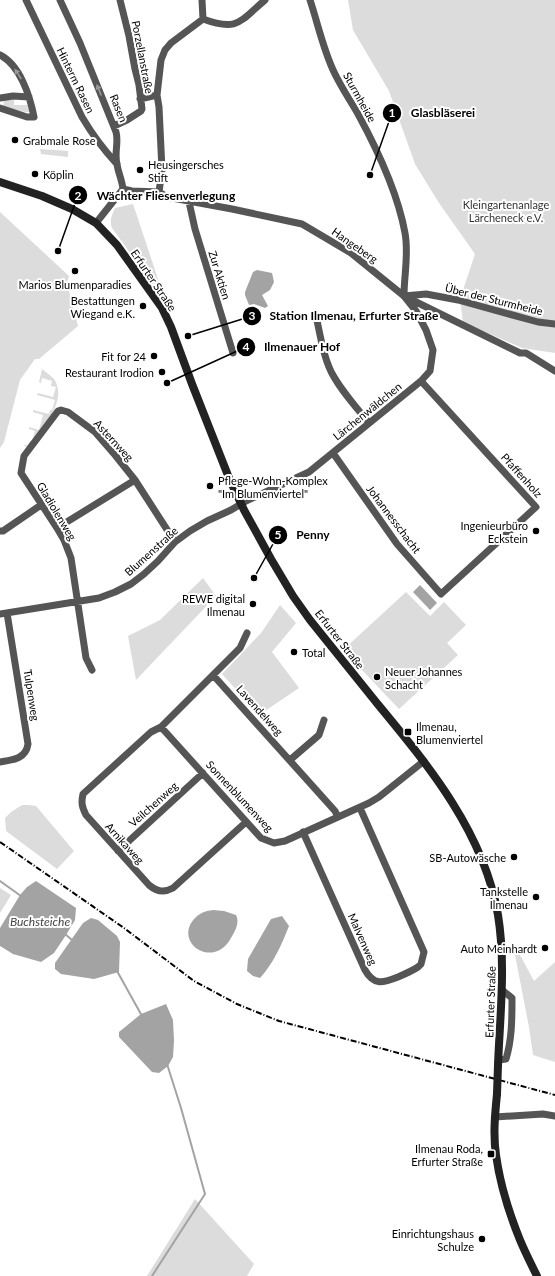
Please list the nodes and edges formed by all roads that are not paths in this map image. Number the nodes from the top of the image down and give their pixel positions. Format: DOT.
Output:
graph roads {
  1 [pos="26,0"];
  2 [pos="60,0"];
  3 [pos="120,0"];
  4 [pos="202,0"];
  5 [pos="265,0"];
  6 [pos="310,0"];
  7 [pos="203,19"];
  8 [pos="0,55"];
  9 [pos="157,95"];
  10 [pos="29,97"];
  11 [pos="0,98"];
  12 [pos="140,99"];
  13 [pos="0,108"];
  14 [pos="114,126"];
  15 [pos="117,164"];
  16 [pos="0,182"];
  17 [pos="122,189"];
  18 [pos="159,192"];
  19 [pos="189,202"];
  20 [pos="96,223"];
  21 [pos="404,296"];
  22 [pos="316,316"];
  23 [pos="555,324"];
  24 [pos="233,354"];
  25 [pos="555,371"];
  26 [pos="421,381"];
  27 [pos="369,423"];
  28 [pos="333,453"];
  29 [pos="24,456"];
  30 [pos="135,480"];
  31 [pos="241,504"];
  32 [pos="42,505"];
  33 [pos="57,528"];
  34 [pos="0,531"];
  35 [pos="176,542"];
  36 [pos="441,594"];
  37 [pos="78,602"];
  38 [pos="4,614"];
  39 [pos="247,633"];
  40 [pos="92,670"];
  41 [pos="213,675"];
  42 [pos="324,720"];
  43 [pos="162,726"];
  44 [pos="290,760"];
  45 [pos="424,761"];
  46 [pos="0,762"];
  47 [pos="203,773"];
  48 [pos="360,808"];
  49 [pos="338,816"];
  50 [pos="246,822"];
  51 [pos="303,832"];
  52 [pos="118,851"];
  53 [pos="555,1116"];
  54 [pos="495,1118"];
  55 [pos="537,1276"];
  1 -- 15 [label="street, Hinterm Rasen"];
  14 -- 2 [label="street, Rasen, one-way"];
  3 -- 12 [label="street, Porzellanstraße"];
  4 -- 7 [label="street"];
  5 -- 7 [label="street"];
  6 -- 21 [label="street, Sturmheide"];
  7 -- 9 [label="street"];
  10 -- 8 [label="street, one-way"];
  9 -- 12 [label="street"];
  9 -- 18 [label="street"];
  10 -- 11 [label="street"];
  10 -- 13 [label="street"];
  12 -- 14 [label="street, Porzellanstraße"];
  14 -- 15 [label="street, Rasen"];
  15 -- 17 [label="street, Rasen"];
  16 -- 20 [label="main road, Erfurter Straße"];
  17 -- 18 [label="street, Hangeberg"];
  17 -- 20 [label="street"];
  18 -- 19 [label="street, Hangeberg"];
  19 -- 21 [label="street, Hangeberg"];
  19 -- 24 [label="street, Zur Aktien"];
  20 -- 31 [label="main road, Erfurter Straße"];
  21 -- 23 [label="street, Über der Sturmheide"];
  21 -- 25 [label="street, Hangeberg"];
  21 -- 26 [label="street, Lärchenwäldchen"];
  22 -- 27 [label="street"];
  26 -- 27 [label="street, Lärchenwäldchen"];
  26 -- 36 [label="street, Pfaffenholz"];
  27 -- 28 [label="street, Lärchenwäldchen"];
  28 -- 31 [label="street, Lärchenwäldchen"];
  28 -- 36 [label="street, Johannesschacht"];
  29 -- 30 [label="street, Asternweg"];
  29 -- 32 [label="street, Gladiolenweg"];
  30 -- 33 [label="street"];
  30 -- 35 [label="street, Asternweg"];
  31 -- 35 [label="street, Blumenstraße"];
  31 -- 45 [label="main road, Erfurter Straße"];
  32 -- 33 [label="street, Gladiolenweg"];
  32 -- 34 [label="street"];
  33 -- 37 [label="street, Gladiolenweg"];
  35 -- 37 [label="street, Blumenstraße"];
  37 -- 38 [label="street, Blumenstraße"];
  37 -- 40 [label="street, Gladiolenweg"];
  38 -- 46 [label="street, Tulpenweg"];
  39 -- 41 [label="street"];
  41 -- 43 [label="street"];
  41 -- 44 [label="street, Lavendelweg"];
  42 -- 44 [label="street"];
  43 -- 47 [label="street, Sonnenblumenweg"];
  43 -- 52 [label="street, Arnikaweg"];
  44 -- 49 [label="street, Lavendelweg"];
  45 -- 48 [label="street, Sonnenblumenweg"];
  45 -- 54 [label="main road, Erfurter Straße, bridge"];
  47 -- 50 [label="street, Sonnenblumenweg"];
  47 -- 52 [label="street, Veilchenweg"];
  48 -- 49 [label="street, Sonnenblumenweg"];
  48 -- 51 [label="street, Malvenweg"];
  49 -- 51 [label="street, Sonnenblumenweg"];
  50 -- 51 [label="street, Sonnenblumenweg"];
  50 -- 52 [label="street, Arnikaweg"];
  53 -- 54 [label="street"];
  54 -- 55 [label="main road, Erfurter Straße"];
}
